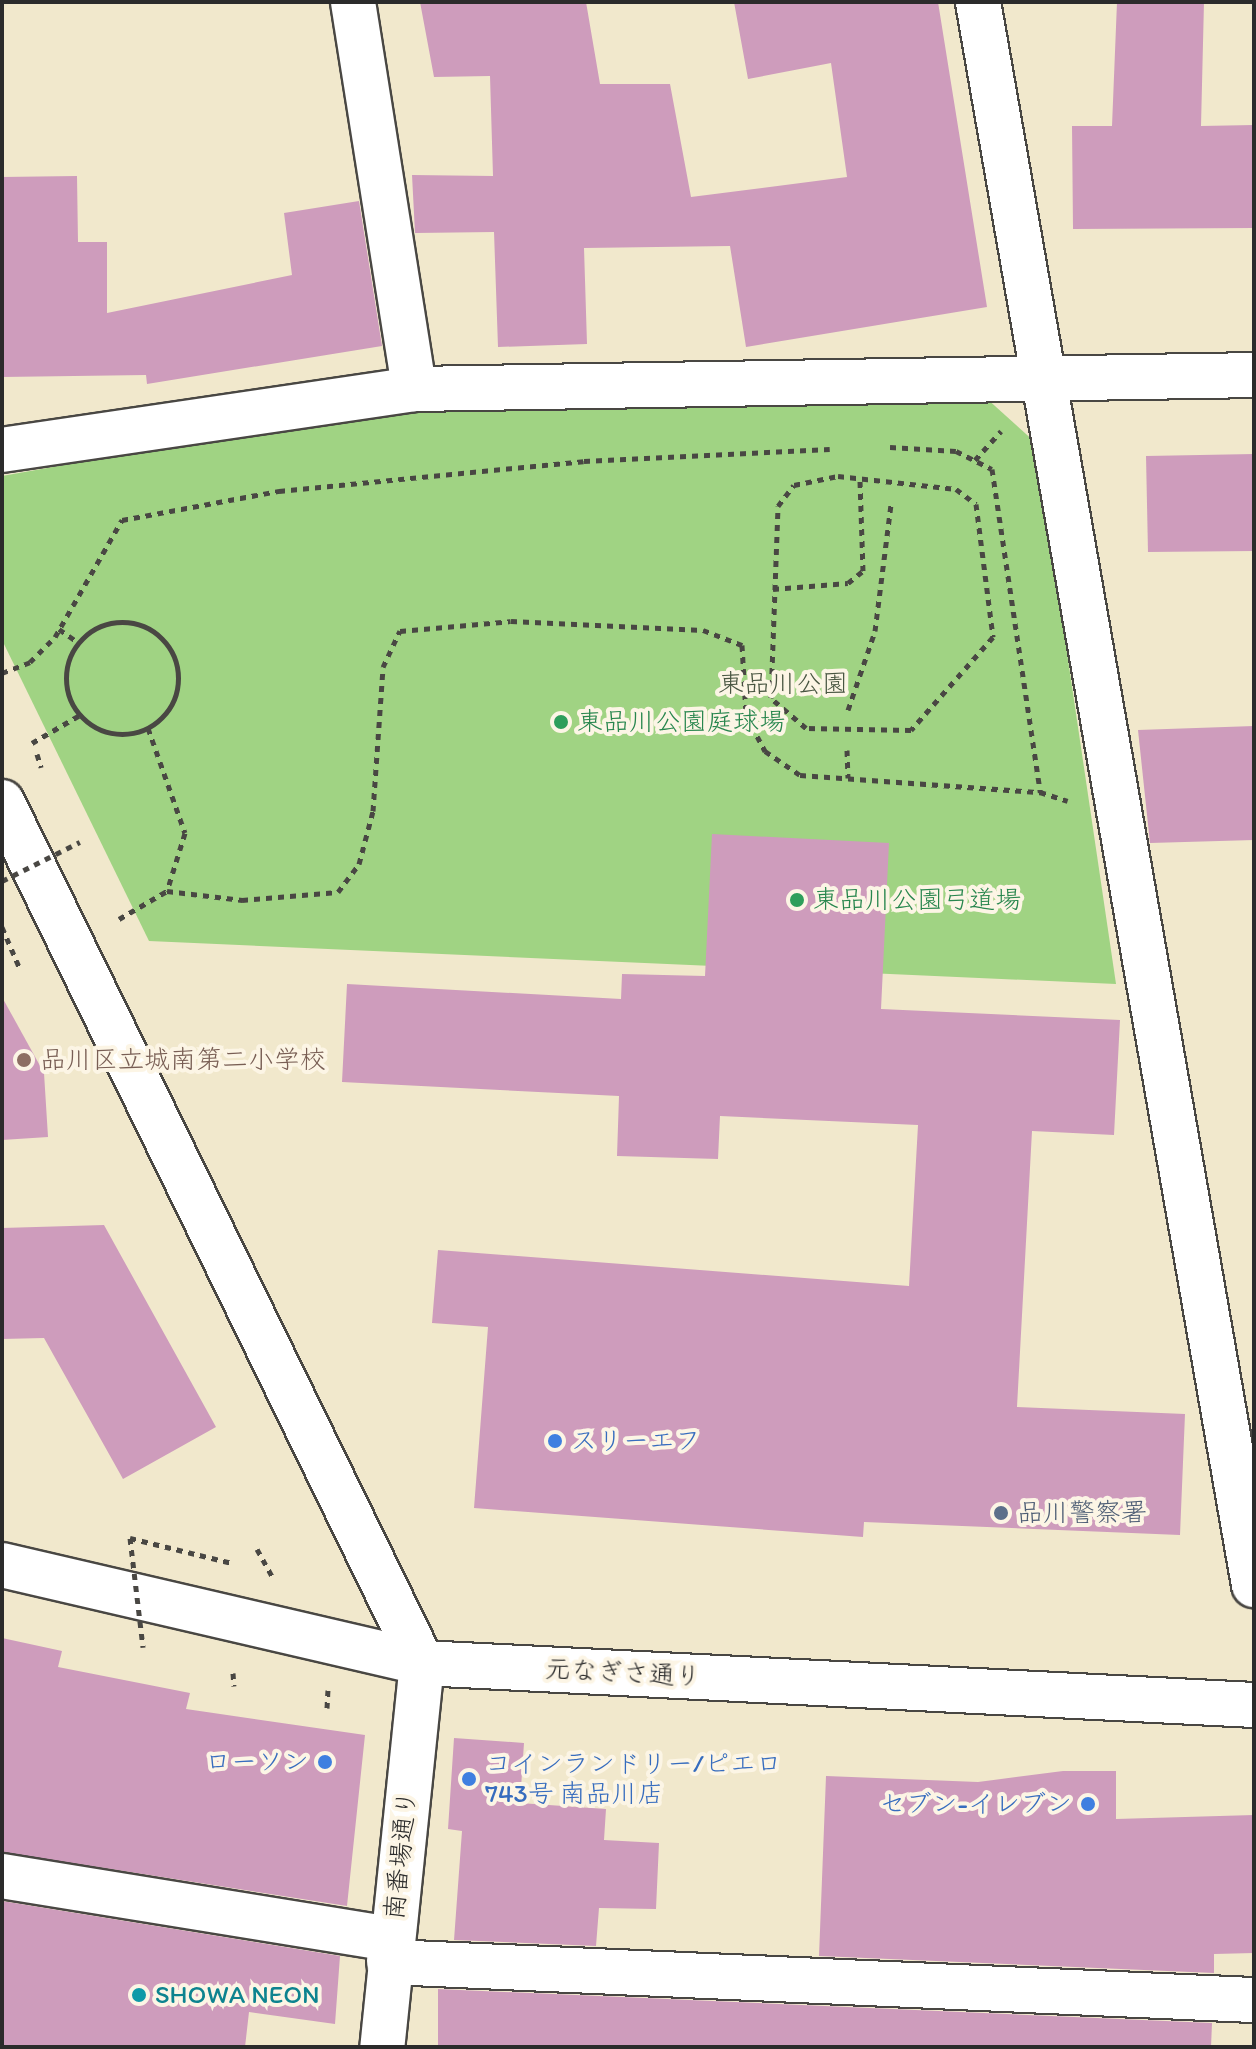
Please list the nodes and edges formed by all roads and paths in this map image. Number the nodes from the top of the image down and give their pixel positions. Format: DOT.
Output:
graph roads {
  1 [pos="353,2"];
  2 [pos="978,2"];
  3 [pos="1048,375"];
  4 [pos="1254,375"];
  5 [pos="414,389"];
  6 [pos="1002,429"];
  7 [pos="890,447"];
  8 [pos="830,449"];
  9 [pos="2,450"];
  10 [pos="975,460"];
  11 [pos="860,479"];
  12 [pos="891,505"];
  13 [pos="773,589"];
  14 [pos="59,629"];
  15 [pos="79,643"];
  16 [pos="2,673"];
  17 [pos="848,710"];
  18 [pos="80,715"];
  19 [pos="148,728"];
  20 [pos="32,743"];
  21 [pos="847,750"];
  22 [pos="848,778"];
  23 [pos="2,802"];
  24 [pos="80,842"];
  25 [pos="2,881"];
  26 [pos="167,891"];
  27 [pos="119,919"];
  28 [pos="2,927"];
  29 [pos="20,969"];
  30 [pos="257,1549"];
  31 [pos="232,1563"];
  32 [pos="2,1565"];
  33 [pos="275,1580"];
  34 [pos="1254,1585"];
  35 [pos="143,1647"];
  36 [pos="422,1663"];
  37 [pos="236,1674"];
  38 [pos="234,1686"];
  39 [pos="328,1689"];
  40 [pos="1254,1705"];
  41 [pos="327,1708"];
  42 [pos="2,1876"];
  43 [pos="391,1950"];
  44 [pos="1254,2000"];
  45 [pos="382,2047"];
  1 -- 5 [label="street"];
  2 -- 3 [label="street"];
  3 -- 4 [label="street"];
  3 -- 5 [label="street"];
  3 -- 34 [label="street"];
  5 -- 9 [label="street"];
  6 -- 10 [label="path"];
  7 -- 10 [label="path"];
  8 -- 14 [label="path"];
  10 -- 22 [label="path"];
  11 -- 13 [label="path"];
  11 -- 13 [label="path"];
  11 -- 13 [label="path"];
  12 -- 17 [label="path"];
  14 -- 15 [label="path"];
  14 -- 16 [label="path"];
  15 -- 18 [label="path"];
  15 -- 19 [label="path"];
  18 -- 19 [label="path"];
  18 -- 20 [label="path"];
  19 -- 26 [label="path"];
  21 -- 22 [label="path"];
  22 -- 26 [label="path"];
  23 -- 36 [label="street"];
  24 -- 25 [label="path, bridge"];
  26 -- 27 [label="path"];
  28 -- 29 [label="path"];
  30 -- 33 [label="path"];
  31 -- 35 [label="path, bridge"];
  32 -- 36 [label="street, 元なぎさ通り"];
  36 -- 40 [label="street, 元なぎさ通り"];
  36 -- 43 [label="street, 南番場通り"];
  37 -- 38 [label="path"];
  39 -- 41 [label="path"];
  42 -- 43 [label="street"];
  43 -- 44 [label="street"];
  43 -- 45 [label="street, 南番場通り"];
}
